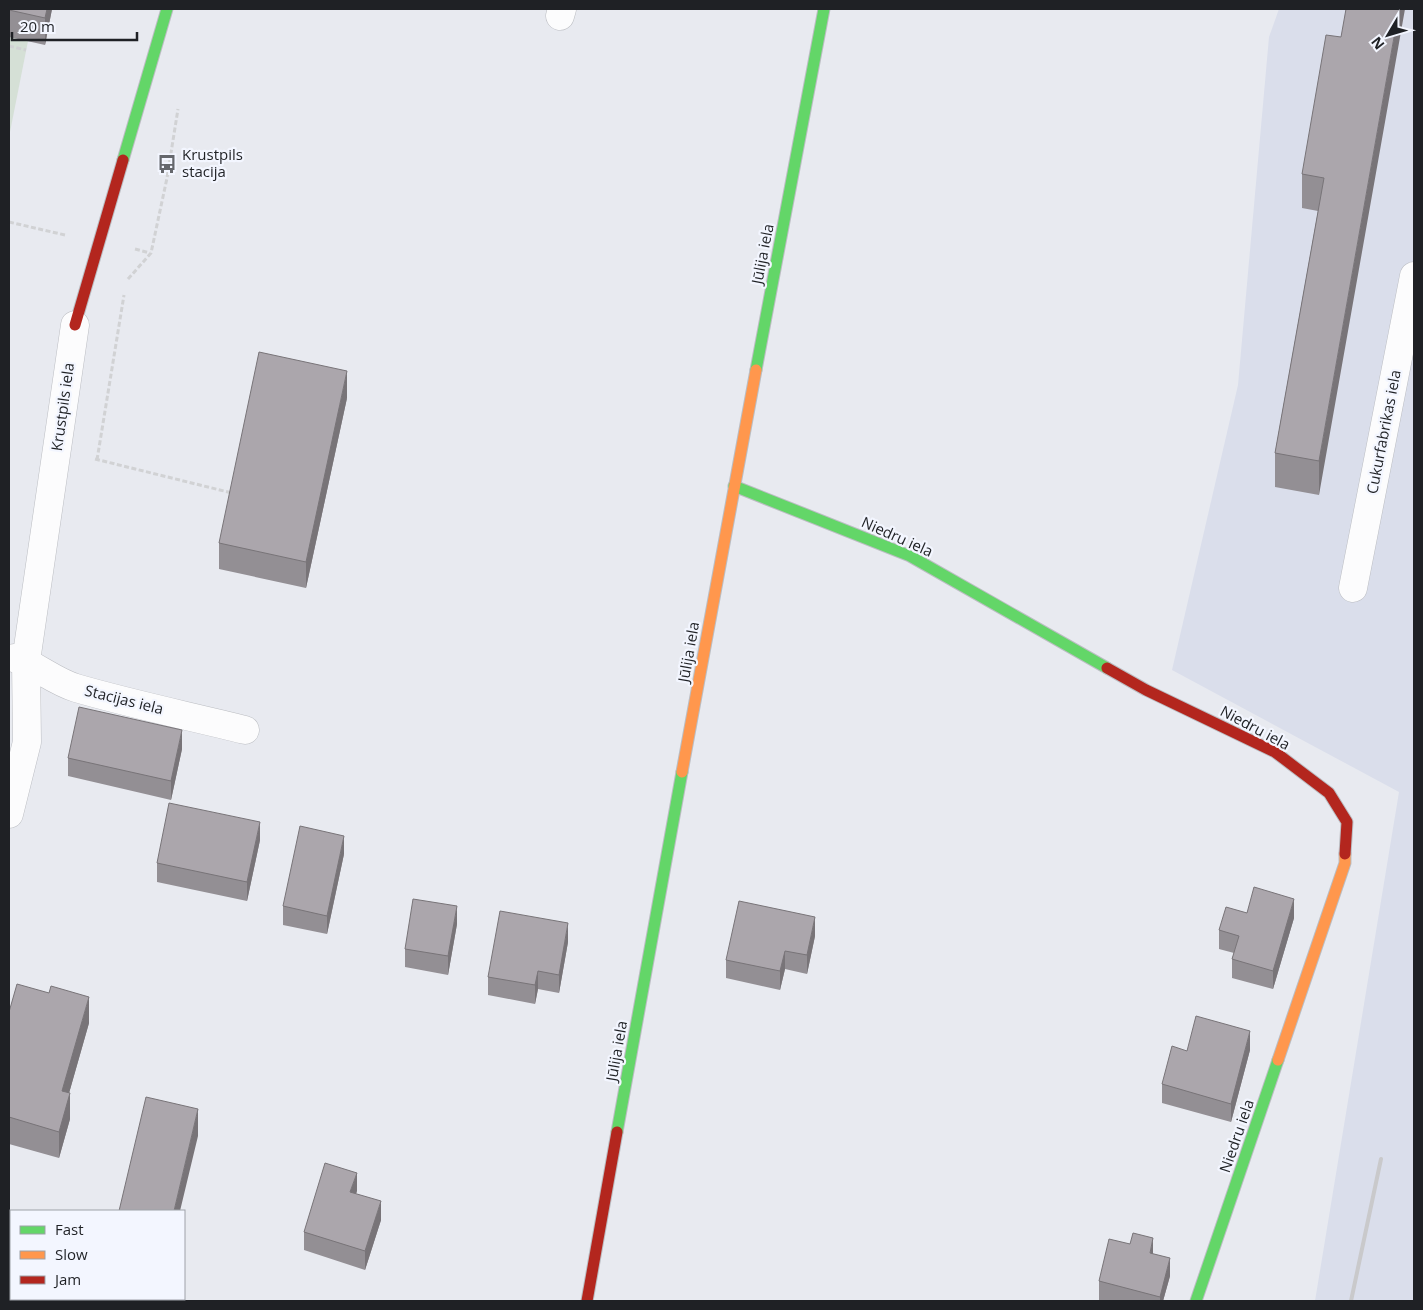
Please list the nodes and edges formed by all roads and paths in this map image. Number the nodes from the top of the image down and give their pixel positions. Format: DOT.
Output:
graph roads {
  1 [pos="167,9"];
  2 [pos="824,9"];
  3 [pos="9,46"];
  4 [pos="26,50"];
  5 [pos="179,101"];
  6 [pos="1414,276"];
  7 [pos="126,281"];
  8 [pos="124,290"];
  9 [pos="76,325"];
  10 [pos="57,450"];
  11 [pos="97,460"];
  12 [pos="734,486"];
  13 [pos="235,493"];
  14 [pos="1354,588"];
  15 [pos="17,659"];
  16 [pos="245,730"];
  17 [pos="9,814"];
  18 [pos="587,1301"];
  19 [pos="1196,1301"];
  1 -- 9 [label="street, Krustpils iela"];
  2 -- 12 [label="street, Jūlija iela"];
  3 -- 4 [label="path"];
  5 -- 7 [label="path"];
  6 -- 14 [label="street, Cukurfabrikas iela"];
  8 -- 11 [label="path"];
  9 -- 10 [label="street, Krustpils iela"];
  10 -- 11 [label="path"];
  10 -- 15 [label="street, Krustpils iela"];
  11 -- 13 [label="path"];
  12 -- 18 [label="street, Jūlija iela"];
  12 -- 19 [label="street, Niedru iela"];
  15 -- 16 [label="street, Stacijas iela"];
  15 -- 17 [label="street, Krustpils iela"];
}
